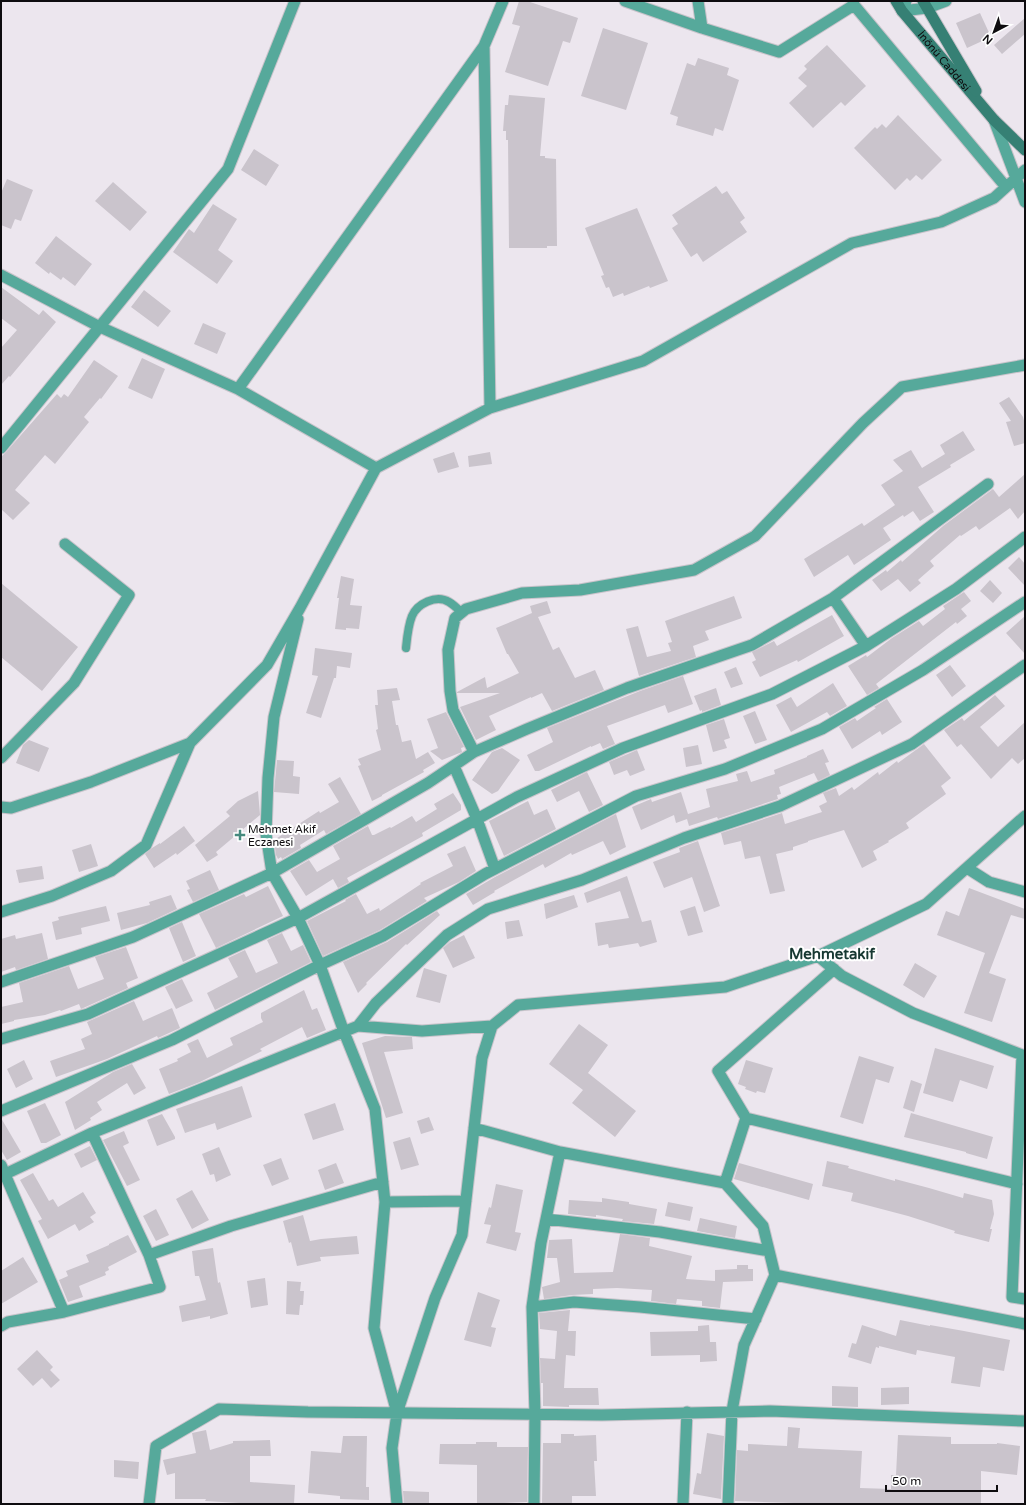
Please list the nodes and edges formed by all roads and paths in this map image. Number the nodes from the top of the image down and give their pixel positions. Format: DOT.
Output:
graph roads {
  1 [pos="295,1"];
  2 [pos="503,1"];
  3 [pos="627,1"];
  4 [pos="698,1"];
  5 [pos="896,1"];
  6 [pos="946,1"];
  7 [pos="854,3"];
  8 [pos="925,5"];
  9 [pos="904,6"];
  10 [pos="702,28"];
  11 [pos="484,46"];
  12 [pos="994,120"];
  13 [pos="1025,150"];
  14 [pos="1025,170"];
  15 [pos="1016,178"];
  16 [pos="1006,187"];
  17 [pos="1025,202"];
  18 [pos="1,275"];
  19 [pos="100,327"];
  20 [pos="1025,364"];
  21 [pos="238,389"];
  22 [pos="490,408"];
  23 [pos="1,448"];
  24 [pos="376,468"];
  25 [pos="988,484"];
  26 [pos="1025,537"];
  27 [pos="65,544"];
  28 [pos="833,598"];
  29 [pos="1025,602"];
  30 [pos="300,608"];
  31 [pos="461,612"];
  32 [pos="866,646"];
  33 [pos="406,648"];
  34 [pos="1025,666"];
  35 [pos="190,743"];
  36 [pos="474,752"];
  37 [pos="1,758"];
  38 [pos="454,766"];
  39 [pos="1,807"];
  40 [pos="1025,816"];
  41 [pos="477,819"];
  42 [pos="967,868"];
  43 [pos="495,869"];
  44 [pos="272,873"];
  45 [pos="1025,892"];
  46 [pos="1,912"];
  47 [pos="298,918"];
  48 [pos="818,956"];
  49 [pos="320,966"];
  50 [pos="834,969"];
  51 [pos="1,982"];
  52 [pos="358,1026"];
  53 [pos="492,1026"];
  54 [pos="344,1032"];
  55 [pos="1,1039"];
  56 [pos="1024,1056"];
  57 [pos="1,1111"];
  58 [pos="746,1118"];
  59 [pos="474,1128"];
  60 [pos="92,1133"];
  61 [pos="560,1152"];
  62 [pos="3,1171"];
  63 [pos="383,1182"];
  64 [pos="725,1183"];
  65 [pos="1017,1184"];
  66 [pos="466,1201"];
  67 [pos="385,1202"];
  68 [pos="546,1219"];
  69 [pos="769,1251"];
  70 [pos="149,1255"];
  71 [pos="775,1275"];
  72 [pos="1025,1299"];
  73 [pos="532,1307"];
  74 [pos="64,1312"];
  75 [pos="756,1319"];
  76 [pos="1025,1324"];
  77 [pos="1,1326"];
  78 [pos="732,1411"];
  79 [pos="686,1412"];
  80 [pos="397,1413"];
  81 [pos="535,1414"];
  82 [pos="1025,1421"];
  83 [pos="149,1504"];
  84 [pos="397,1504"];
  85 [pos="534,1504"];
  86 [pos="683,1504"];
  87 [pos="728,1504"];
  1 -- 19 [label="street"];
  2 -- 11 [label="street"];
  3 -- 10 [label="street"];
  4 -- 10 [label="street"];
  5 -- 9 [label="main road, İnönü Caddesi"];
  6 -- 8 [label="street"];
  7 -- 10 [label="street"];
  7 -- 16 [label="street"];
  8 -- 9 [label="street"];
  8 -- 12 [label="main road, İnönü Caddesi"];
  9 -- 12 [label="main road, İnönü Caddesi"];
  11 -- 21 [label="street"];
  11 -- 22 [label="street"];
  12 -- 13 [label="main road, İnönü Caddesi"];
  12 -- 15 [label="street"];
  14 -- 15 [label="street"];
  15 -- 16 [label="street"];
  15 -- 17 [label="street"];
  16 -- 22 [label="street"];
  18 -- 19 [label="street"];
  19 -- 21 [label="street"];
  19 -- 23 [label="street"];
  20 -- 31 [label="street"];
  21 -- 24 [label="street"];
  22 -- 24 [label="street"];
  24 -- 30 [label="street"];
  25 -- 28 [label="street"];
  26 -- 32 [label="street"];
  27 -- 37 [label="street"];
  28 -- 32 [label="street"];
  28 -- 36 [label="street"];
  29 -- 43 [label="street"];
  30 -- 35 [label="street"];
  30 -- 44 [label="street"];
  31 -- 33 [label="lane"];
  31 -- 36 [label="street"];
  32 -- 41 [label="street"];
  34 -- 52 [label="street"];
  35 -- 39 [label="street"];
  35 -- 46 [label="street"];
  36 -- 38 [label="street"];
  38 -- 41 [label="street"];
  38 -- 44 [label="street"];
  40 -- 42 [label="street"];
  41 -- 43 [label="street"];
  41 -- 47 [label="street"];
  42 -- 45 [label="street"];
  42 -- 48 [label="street"];
  43 -- 49 [label="street"];
  44 -- 47 [label="street"];
  44 -- 51 [label="street"];
  47 -- 49 [label="street"];
  47 -- 55 [label="street"];
  48 -- 50 [label="street"];
  48 -- 53 [label="street"];
  49 -- 54 [label="street"];
  49 -- 57 [label="street"];
  50 -- 56 [label="street"];
  50 -- 58 [label="street"];
  52 -- 53 [label="street"];
  52 -- 54 [label="street"];
  53 -- 59 [label="street"];
  54 -- 60 [label="street"];
  54 -- 63 [label="street"];
  56 -- 65 [label="street"];
  58 -- 64 [label="street"];
  58 -- 65 [label="street"];
  59 -- 61 [label="street"];
  59 -- 66 [label="street"];
  60 -- 62 [label="street"];
  60 -- 70 [label="street"];
  61 -- 64 [label="street"];
  61 -- 68 [label="street"];
  62 -- 74 [label="street"];
  63 -- 67 [label="street"];
  63 -- 70 [label="street"];
  64 -- 69 [label="street"];
  65 -- 72 [label="street"];
  66 -- 67 [label="street"];
  66 -- 80 [label="street"];
  67 -- 80 [label="street"];
  68 -- 69 [label="street"];
  68 -- 73 [label="street"];
  69 -- 71 [label="street"];
  70 -- 74 [label="street"];
  71 -- 75 [label="street"];
  71 -- 76 [label="street"];
  73 -- 75 [label="street"];
  73 -- 81 [label="street"];
  74 -- 77 [label="street"];
  75 -- 78 [label="street"];
  78 -- 79 [label="street"];
  78 -- 82 [label="street"];
  78 -- 87 [label="street"];
  79 -- 81 [label="street"];
  79 -- 86 [label="street"];
  80 -- 81 [label="street"];
  80 -- 83 [label="street"];
  80 -- 84 [label="street"];
  81 -- 85 [label="street"];
}
